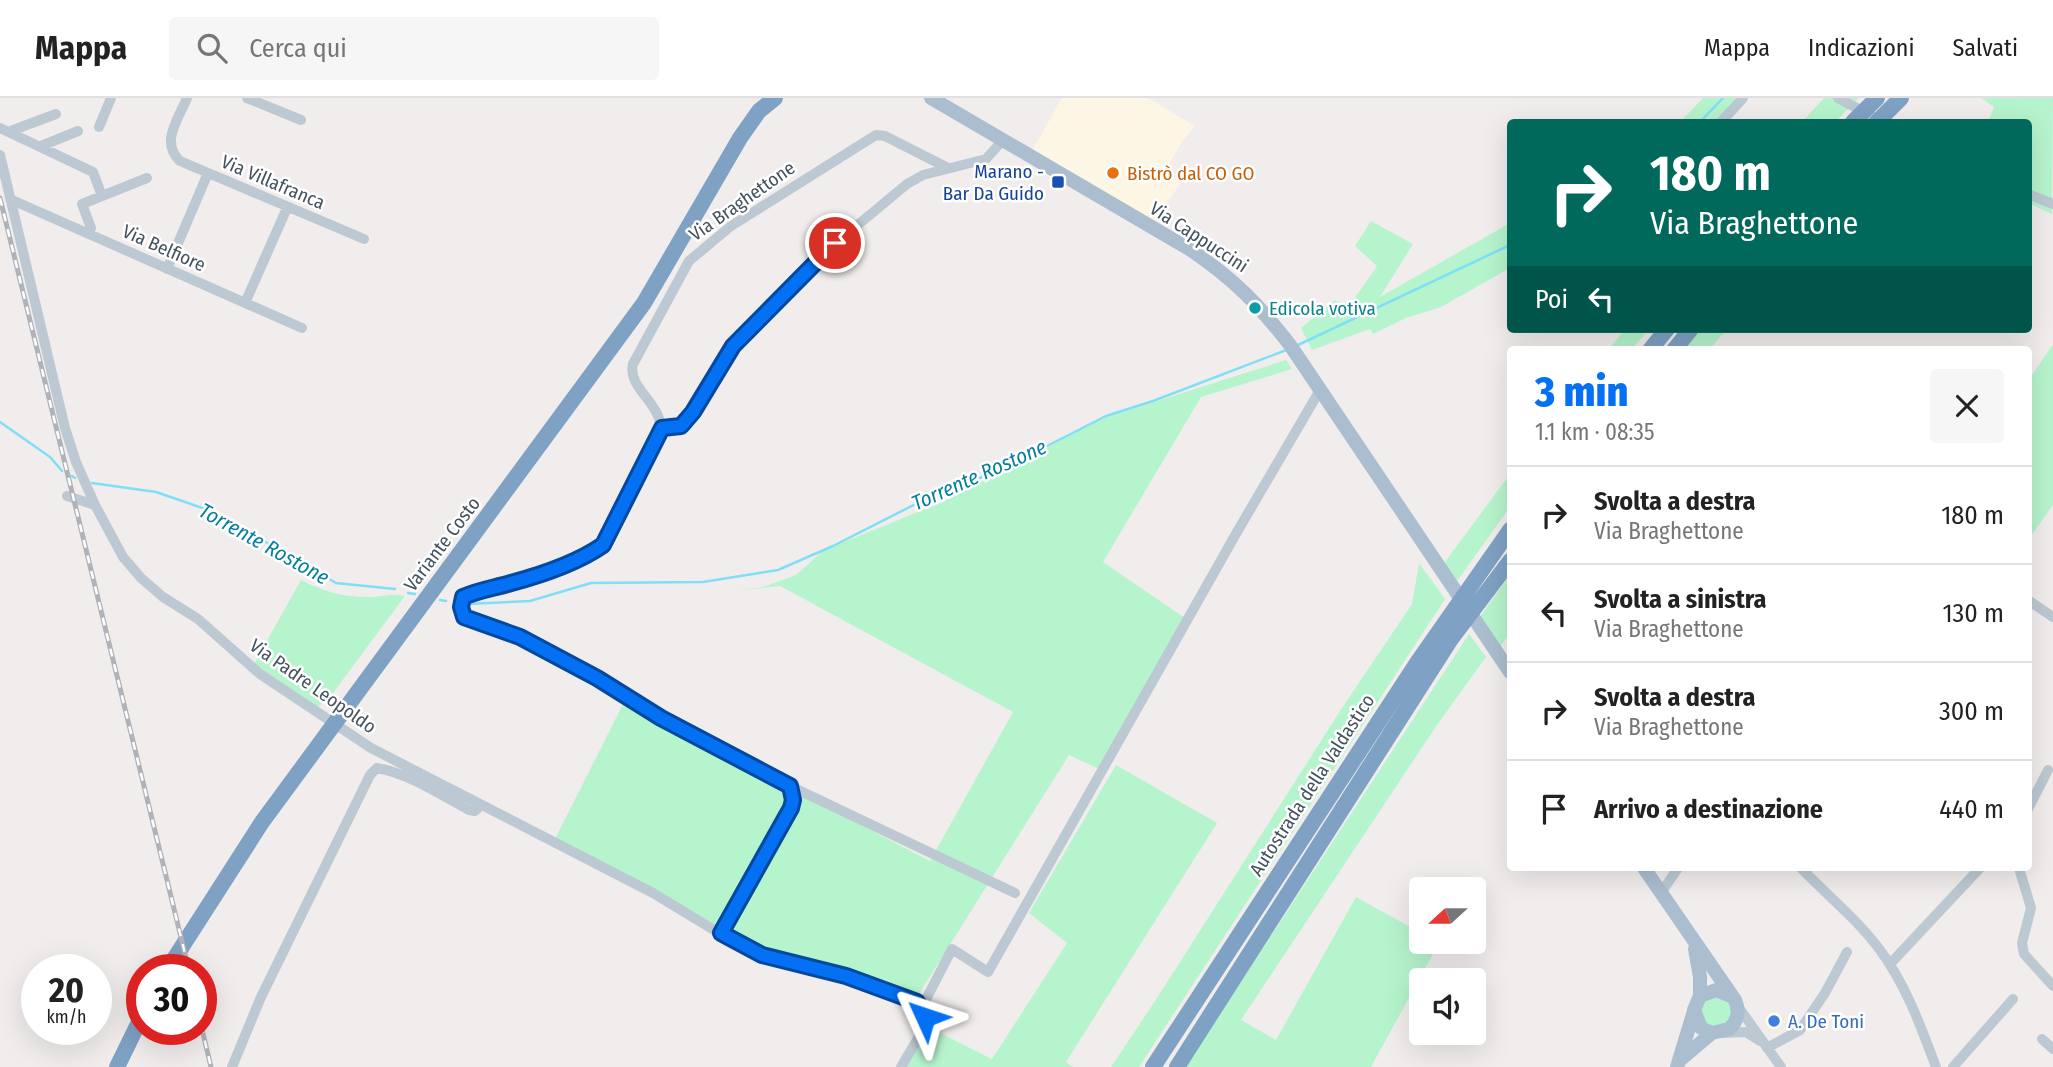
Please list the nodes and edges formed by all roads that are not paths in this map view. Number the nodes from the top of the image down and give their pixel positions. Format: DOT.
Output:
graph roads {
  1 [pos="111,98"];
  2 [pos="187,98"];
  3 [pos="247,98"];
  4 [pos="752,98"];
  5 [pos="775,98"];
  6 [pos="931,98"];
  7 [pos="1743,98"];
  8 [pos="1838,98"];
  9 [pos="1877,98"];
  10 [pos="1900,98"];
  11 [pos="56,114"];
  12 [pos="1724,119"];
  13 [pos="1856,119"];
  14 [pos="1877,119"];
  15 [pos="1880,119"];
  16 [pos="301,120"];
  17 [pos="99,127"];
  18 [pos="4,130"];
  19 [pos="79,131"];
  20 [pos="740,138"];
  21 [pos="1003,141"];
  22 [pos="41,146"];
  23 [pos="0,155"];
  24 [pos="948,168"];
  25 [pos="208,173"];
  26 [pos="148,178"];
  27 [pos="102,196"];
  28 [pos="2032,196"];
  29 [pos="12,200"];
  30 [pos="2053,204"];
  31 [pos="287,208"];
  32 [pos="89,234"];
  33 [pos="364,239"];
  34 [pos="167,269"];
  35 [pos="245,303"];
  36 [pos="302,328"];
  37 [pos="1320,390"];
  38 [pos="662,428"];
  39 [pos="67,496"];
  40 [pos="95,505"];
  41 [pos="1507,534"];
  42 [pos="1507,565"];
  43 [pos="2032,603"];
  44 [pos="2053,617"];
  45 [pos="1507,668"];
  46 [pos="2048,770"];
  47 [pos="790,786"];
  48 [pos="2032,801"];
  49 [pos="481,805"];
  50 [pos="1646,871"];
  51 [pos="1676,871"];
  52 [pos="1804,871"];
  53 [pos="1977,871"];
  54 [pos="2020,871"];
  55 [pos="1015,893"];
  56 [pos="1661,894"];
  57 [pos="721,933"];
  58 [pos="1691,937"];
  59 [pos="1847,951"];
  60 [pos="177,954"];
  61 [pos="1890,964"];
  62 [pos="2053,986"];
  63 [pos="2012,999"];
  64 [pos="1734,1000"];
  65 [pos="1697,1003"];
  66 [pos="922,1007"];
  67 [pos="1718,1033"];
  68 [pos="2042,1039"];
  69 [pos="128,1045"];
  70 [pos="1766,1046"];
  71 [pos="2053,1049"];
  72 [pos="1678,1064"];
  73 [pos="117,1067"];
  74 [pos="232,1067"];
  75 [pos="901,1067"];
  76 [pos="1153,1067"];
  77 [pos="1177,1067"];
  78 [pos="1781,1067"];
  79 [pos="1936,1067"];
  80 [pos="1952,1067"];
  1 -- 17 [label="street"];
  2 -- 25 [label="street, Via Villafranca"];
  3 -- 16 [label="street"];
  4 -- 20 [label="highway"];
  5 -- 20 [label="highway"];
  6 -- 21 [label="main road, Via Cappuccini"];
  7 -- 12 [label="street"];
  8 -- 14 [label="street"];
  9 -- 13 [label="highway"];
  10 -- 15 [label="highway"];
  11 -- 18 [label="street"];
  18 -- 22 [label="street"];
  19 -- 22 [label="street"];
  20 -- 60 [label="highway, Variante Costo"];
  21 -- 24 [label="street"];
  21 -- 37 [label="main road, Via Cappuccini"];
  22 -- 27 [label="street"];
  23 -- 29 [label="street, Via Padre Leopoldo"];
  24 -- 38 [label="street"];
  24 -- 38 [label="street, Via Braghettone"];
  25 -- 31 [label="street, Via Villafranca"];
  25 -- 34 [label="street"];
  26 -- 27 [label="street"];
  27 -- 32 [label="street"];
  28 -- 30 [label="street"];
  29 -- 32 [label="street, Via Belfiore"];
  29 -- 40 [label="street, Via Padre Leopoldo"];
  31 -- 33 [label="street, Via Villafranca"];
  31 -- 35 [label="street"];
  32 -- 34 [label="street, Via Belfiore"];
  34 -- 35 [label="street, Via Belfiore"];
  35 -- 36 [label="street, Via Belfiore"];
  37 -- 45 [label="main road, Via Cappuccini"];
  37 -- 66 [label="street"];
  38 -- 47 [label="street"];
  39 -- 40 [label="street"];
  40 -- 49 [label="street, Via Padre Leopoldo"];
  41 -- 76 [label="highway, Autostrada della Valdastico"];
  42 -- 77 [label="highway, Autostrada della Valdastico"];
  43 -- 44 [label="street"];
  46 -- 48 [label="street"];
  47 -- 55 [label="street"];
  47 -- 57 [label="street"];
  49 -- 57 [label="street, Via Padre Leopoldo"];
  49 -- 74 [label="street, Via Padre Leopoldo"];
  50 -- 56 [label="main road"];
  51 -- 56 [label="street"];
  52 -- 61 [label="street"];
  53 -- 61 [label="street"];
  54 -- 62 [label="street"];
  56 -- 58 [label="main road"];
  57 -- 66 [label="street"];
  58 -- 64 [label="main road"];
  58 -- 65 [label="main road"];
  59 -- 70 [label="street"];
  61 -- 79 [label="street"];
  63 -- 80 [label="street"];
  64 -- 65 [label="main road"];
  64 -- 67 [label="main road"];
  64 -- 70 [label="street"];
  65 -- 67 [label="main road"];
  65 -- 72 [label="main road"];
  66 -- 75 [label="street"];
  67 -- 70 [label="street"];
  67 -- 72 [label="main road"];
  68 -- 71 [label="street"];
  69 -- 73 [label="highway"];
  70 -- 78 [label="street"];
}
